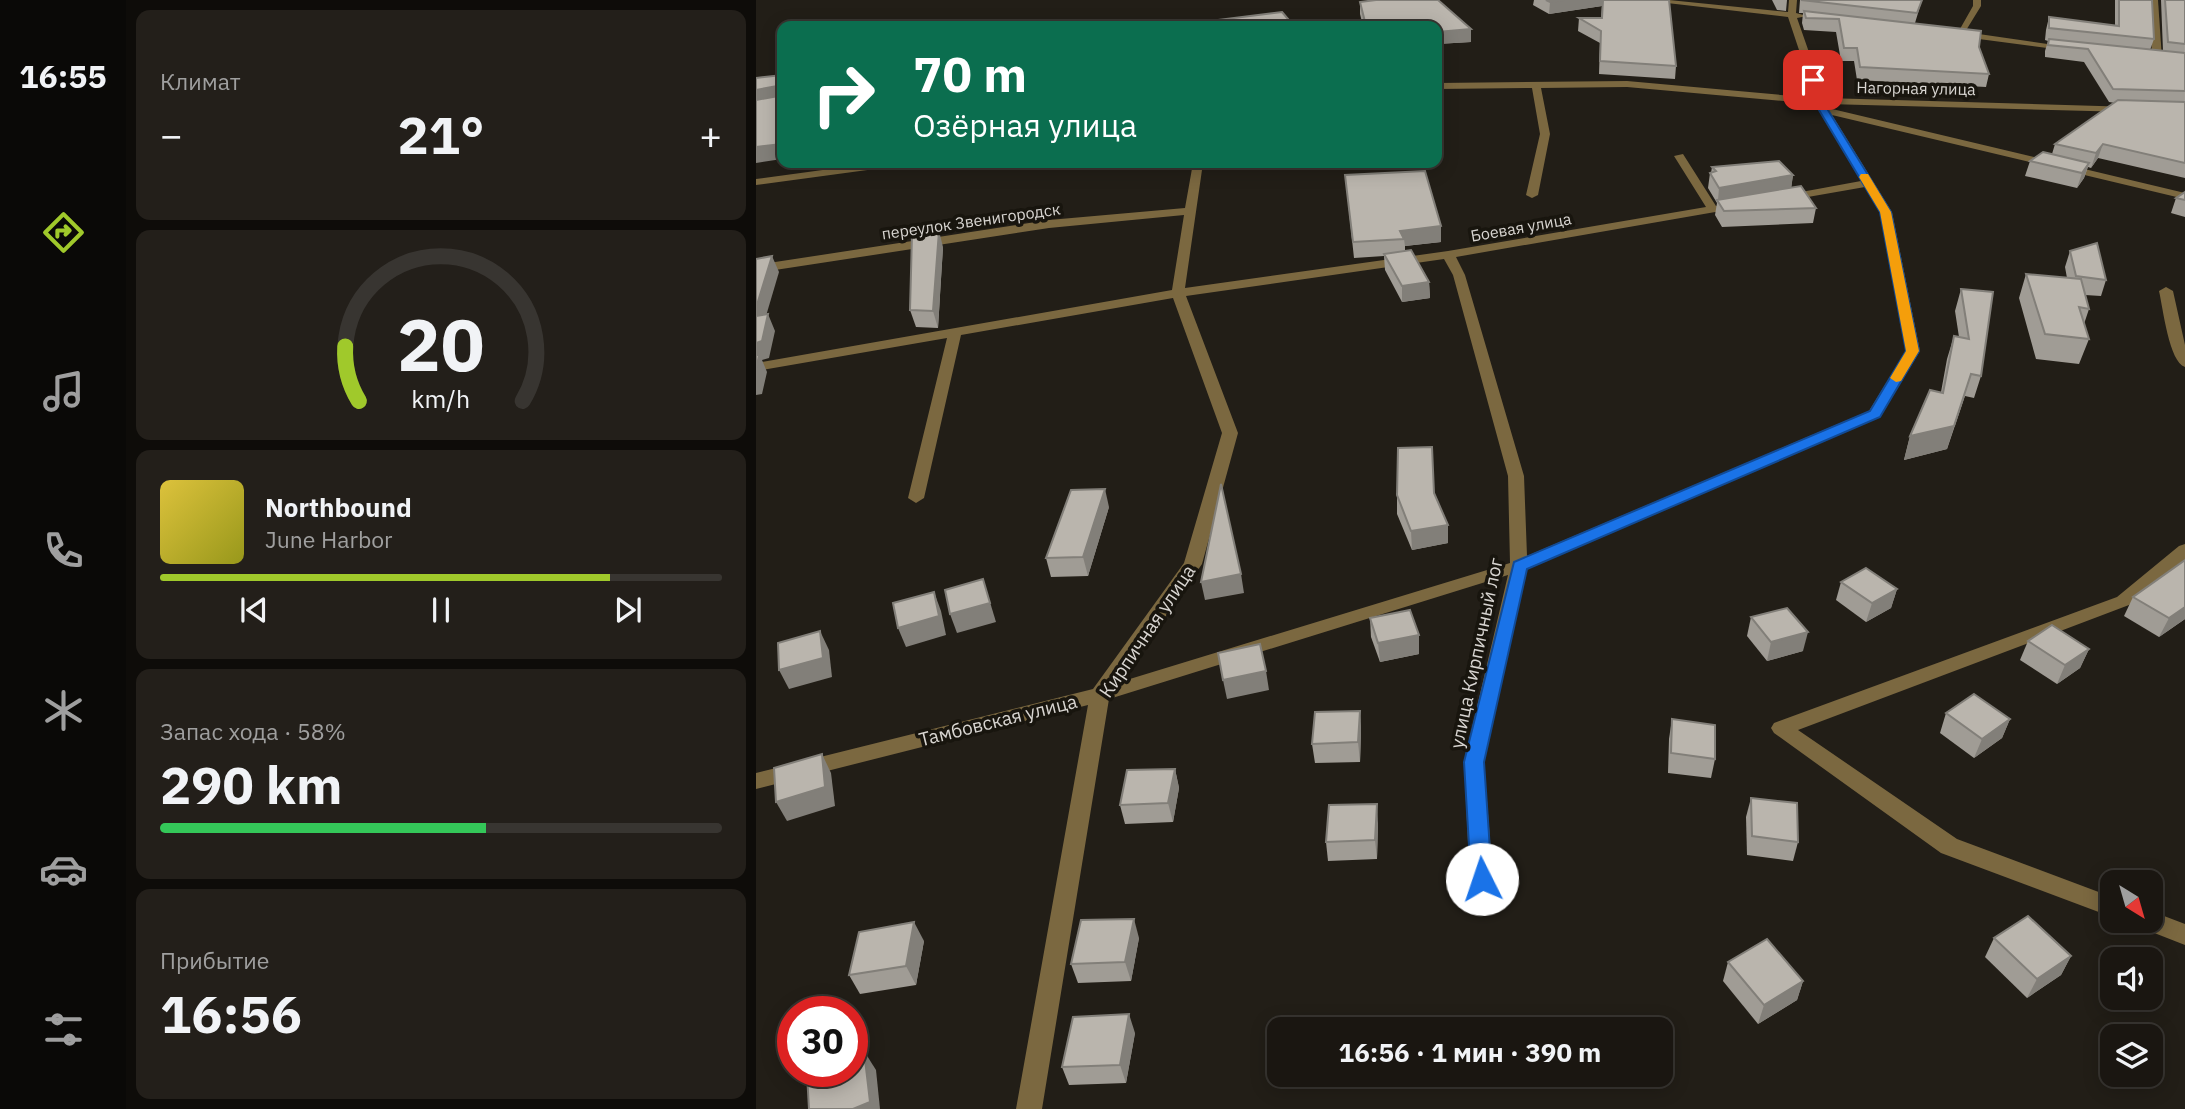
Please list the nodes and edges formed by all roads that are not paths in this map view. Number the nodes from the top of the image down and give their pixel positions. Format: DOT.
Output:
graph roads {
  1 [pos="1645,0"];
  2 [pos="1793,0"];
  3 [pos="1977,0"];
  4 [pos="2154,0"];
  5 [pos="1792,15"];
  6 [pos="1818,18"];
  7 [pos="1947,33"];
  8 [pos="1960,34"];
  9 [pos="2078,49"];
  10 [pos="2144,57"];
  11 [pos="1442,83"];
  12 [pos="1536,85"];
  13 [pos="1822,105"];
  14 [pos="2144,109"];
  15 [pos="1679,156"];
  16 [pos="860,168"];
  17 [pos="1197,168"];
  18 [pos="756,182"];
  19 [pos="1868,183"];
  20 [pos="1532,195"];
  21 [pos="2185,196"];
  22 [pos="1777,199"];
  23 [pos="1752,203"];
  24 [pos="1713,210"];
  25 [pos="1191,211"];
  26 [pos="1448,256"];
  27 [pos="756,269"];
  28 [pos="2166,291"];
  29 [pos="1178,293"];
  30 [pos="955,332"];
  31 [pos="2185,363"];
  32 [pos="756,367"];
  33 [pos="916,498"];
  34 [pos="2185,550"];
  35 [pos="1520,566"];
  36 [pos="1100,695"];
  37 [pos="756,781"];
  38 [pos="1483,903"];
  39 [pos="2100,903"];
  40 [pos="2163,926"];
  41 [pos="2185,935"];
  42 [pos="1029,1109"];
  1 -- 5 [label="street"];
  2 -- 5 [label="street"];
  3 -- 8 [label="street"];
  4 -- 10 [label="street"];
  5 -- 6 [label="street"];
  5 -- 13 [label="street, Тамбовская улица"];
  7 -- 8 [label="street"];
  8 -- 9 [label="street"];
  11 -- 12 [label="street, Нагорная улица"];
  12 -- 13 [label="street, Нагорная улица"];
  12 -- 20 [label="street"];
  13 -- 14 [label="street, Нагорная улица"];
  13 -- 19 [label="street, Тамбовская улица"];
  13 -- 21 [label="street"];
  15 -- 24 [label="street"];
  16 -- 18 [label="street"];
  17 -- 25 [label="street, Кирпичная улица"];
  19 -- 22 [label="street"];
  19 -- 35 [label="street, Тамбовская улица"];
  23 -- 24 [label="street, Боевая улица"];
  24 -- 26 [label="street, Боевая улица"];
  25 -- 27 [label="street, переулок Звенигородск"];
  25 -- 29 [label="street, Кирпичная улица"];
  26 -- 29 [label="street, Боевая улица"];
  26 -- 35 [label="street, улица Кирпичный лог"];
  28 -- 31 [label="street"];
  29 -- 30 [label="street, Боевая улица"];
  29 -- 36 [label="street, Кирпичная улица"];
  30 -- 32 [label="street, Боевая улица"];
  30 -- 33 [label="street"];
  34 -- 39 [label="street"];
  35 -- 36 [label="street, Тамбовская улица"];
  35 -- 38 [label="street, улица Кирпичный лог"];
  36 -- 37 [label="street, Тамбовская улица"];
  36 -- 42 [label="street, Кирпичная улица"];
  40 -- 41 [label="street"];
}
